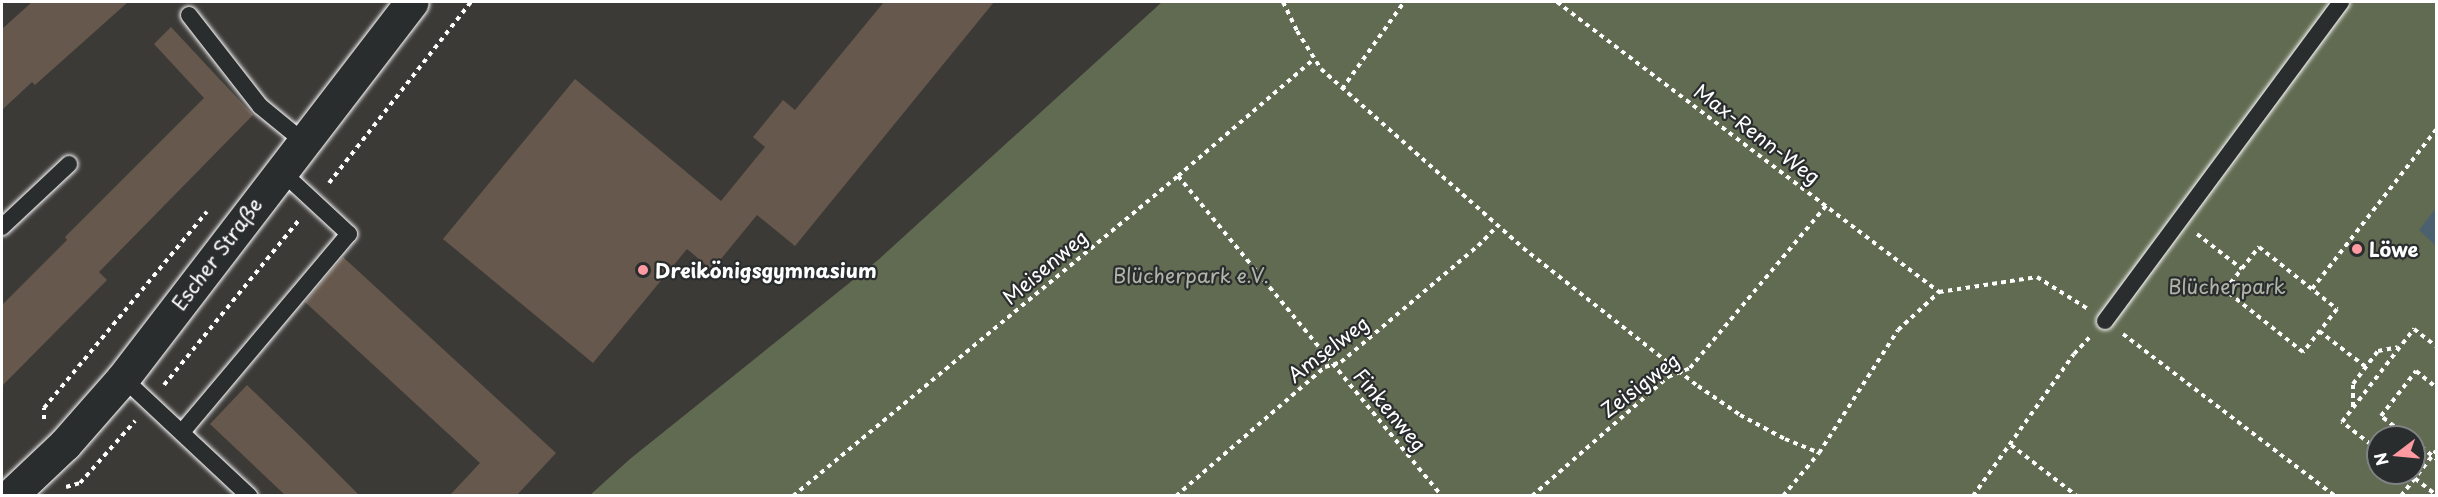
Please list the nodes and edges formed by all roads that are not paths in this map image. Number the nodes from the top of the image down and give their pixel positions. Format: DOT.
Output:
graph roads {
  1 [pos="411,2"];
  2 [pos="2341,2"];
  3 [pos="189,15"];
  4 [pos="304,142"];
  5 [pos="69,164"];
  6 [pos="281,171"];
  7 [pos="2,227"];
  8 [pos="2105,321"];
  9 [pos="123,378"];
  10 [pos="182,432"];
  11 [pos="10,495"];
  12 [pos="249,495"];
  1 -- 4 [label="street, Escher Straße"];
  2 -- 8 [label="lane"];
  3 -- 4 [label="lane"];
  4 -- 6 [label="street, Escher Straße"];
  5 -- 7 [label="lane"];
  6 -- 9 [label="street, Escher Straße"];
  6 -- 10 [label="lane"];
  9 -- 10 [label="lane"];
  9 -- 11 [label="street, Escher Straße"];
  10 -- 12 [label="lane"];
}
